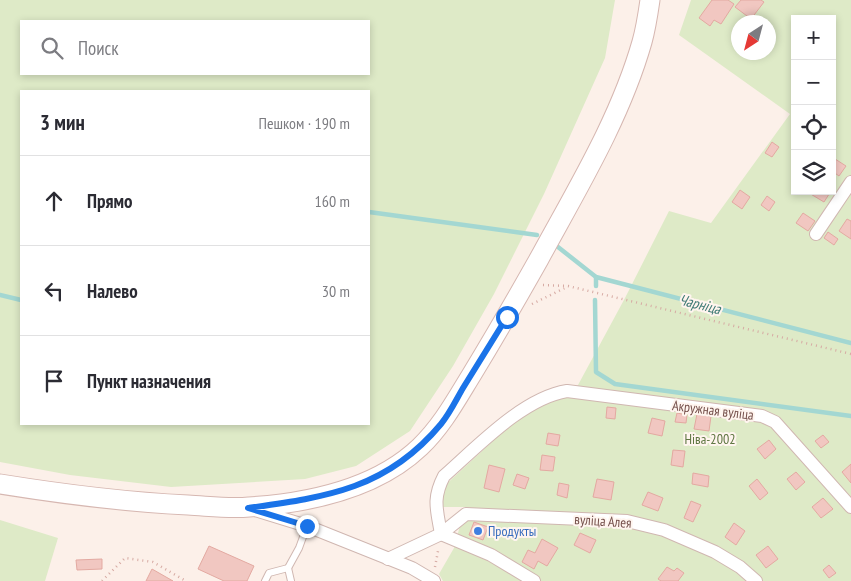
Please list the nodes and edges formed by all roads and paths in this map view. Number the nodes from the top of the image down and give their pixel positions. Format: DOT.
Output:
graph roads {
  1 [pos="650,0"];
  2 [pos="851,182"];
  3 [pos="816,234"];
  4 [pos="525,284"];
  5 [pos="568,286"];
  6 [pos="507,317"];
  7 [pos="851,354"];
  8 [pos="0,484"];
  9 [pos="851,507"];
  10 [pos="248,508"];
  11 [pos="307,526"];
  12 [pos="441,534"];
  13 [pos="388,559"];
  14 [pos="288,568"];
  15 [pos="433,580"];
  16 [pos="102,581"];
  17 [pos="186,581"];
  18 [pos="265,581"];
  19 [pos="291,581"];
  20 [pos="534,581"];
  21 [pos="756,581"];
  1 -- 4 [label="street"];
  2 -- 3 [label="street"];
  4 -- 5 [label="path"];
  4 -- 6 [label="street"];
  5 -- 6 [label="path"];
  5 -- 7 [label="path"];
  6 -- 10 [label="street"];
  8 -- 10 [label="street"];
  9 -- 12 [label="street, Акружная вуліца"];
  10 -- 11 [label="street"];
  11 -- 13 [label="street"];
  11 -- 14 [label="lane"];
  12 -- 13 [label="street"];
  12 -- 15 [label="path"];
  12 -- 20 [label="street"];
  12 -- 21 [label="street, вуліца Алея"];
  13 -- 15 [label="street"];
  14 -- 18 [label="lane"];
  14 -- 19 [label="lane"];
  16 -- 17 [label="path"];
}
